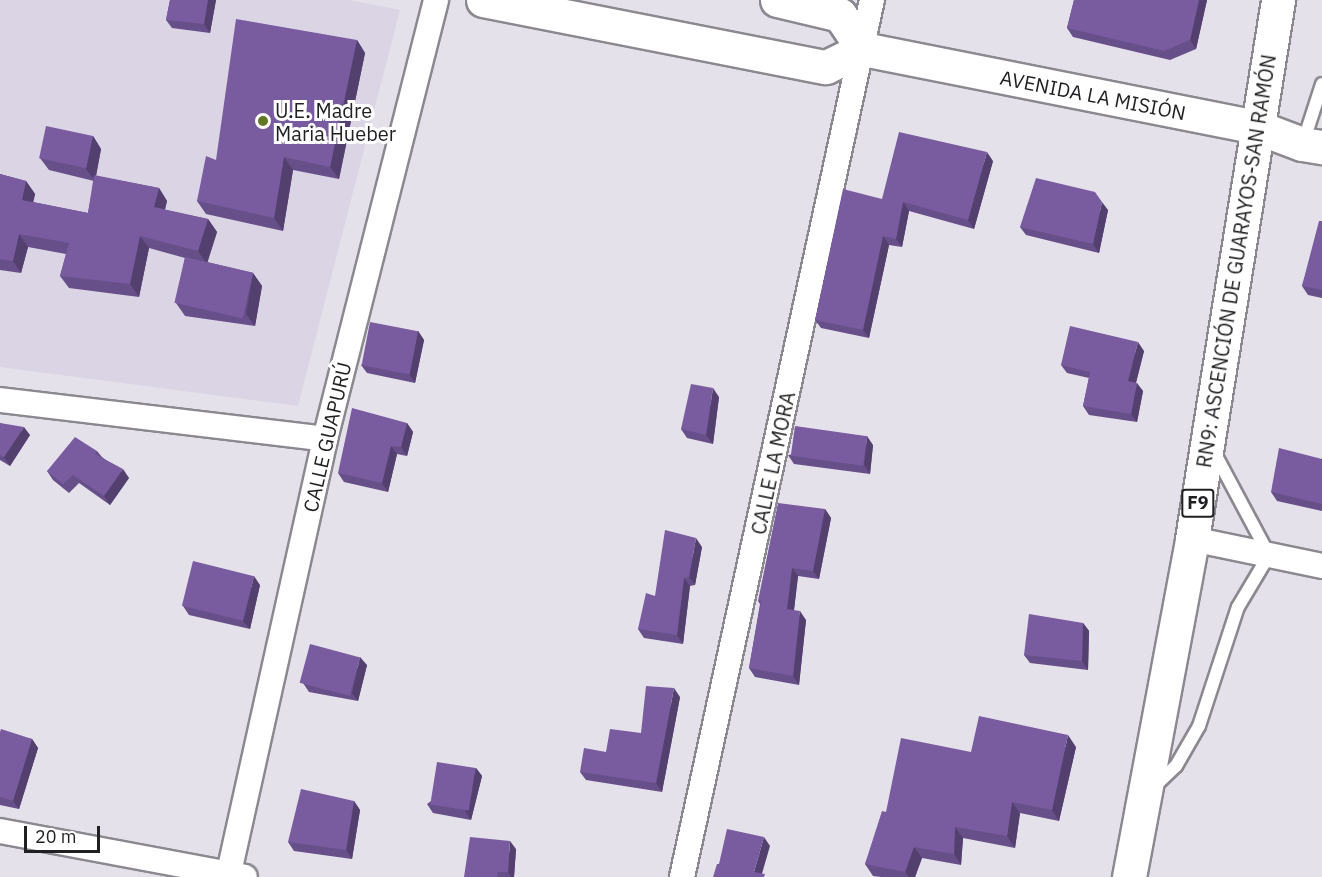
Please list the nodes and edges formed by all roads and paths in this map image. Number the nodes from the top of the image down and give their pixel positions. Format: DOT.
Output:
graph roads {
  1 [pos="436,0"];
  2 [pos="483,0"];
  3 [pos="777,0"];
  4 [pos="872,0"];
  5 [pos="1278,0"];
  6 [pos="863,49"];
  7 [pos="1322,84"];
  8 [pos="1257,127"];
  9 [pos="1312,145"];
  10 [pos="0,400"];
  11 [pos="325,439"];
  12 [pos="1208,440"];
  13 [pos="1192,539"];
  14 [pos="1269,555"];
  15 [pos="1322,566"];
  16 [pos="1143,798"];
  17 [pos="0,831"];
  18 [pos="234,876"];
  19 [pos="682,877"];
  20 [pos="1130,877"];
  1 -- 11 [label="street, CALLE GUAPURÚ"];
  2 -- 6 [label="main road"];
  3 -- 6 [label="main road"];
  4 -- 6 [label="street, CALLE LA MORA"];
  5 -- 8 [label="main road, RN9: ASCENCIÓN DE GUARAYOS-SAN RAMÓN / F9"];
  6 -- 8 [label="main road, AVENIDA LA MISIÓN"];
  6 -- 19 [label="street, CALLE LA MORA"];
  7 -- 9 [label="lane"];
  8 -- 9 [label="main road, AVENIDA LA MISIÓN"];
  8 -- 12 [label="main road, RN9: ASCENCIÓN DE GUARAYOS-SAN RAMÓN / F9"];
  10 -- 11 [label="street"];
  11 -- 18 [label="street, CALLE GUAPURÚ"];
  12 -- 13 [label="main road, RN9: ASCENCIÓN DE GUARAYOS-SAN RAMÓN / F9"];
  12 -- 14 [label="lane"];
  13 -- 14 [label="street"];
  13 -- 16 [label="main road, RN9: ASCENCIÓN DE GUARAYOS-SAN RAMÓN / F9"];
  14 -- 15 [label="street"];
  14 -- 16 [label="lane"];
  16 -- 20 [label="main road, RN9: ASCENCIÓN DE GUARAYOS-SAN RAMÓN / F9"];
  17 -- 18 [label="street"];
}
